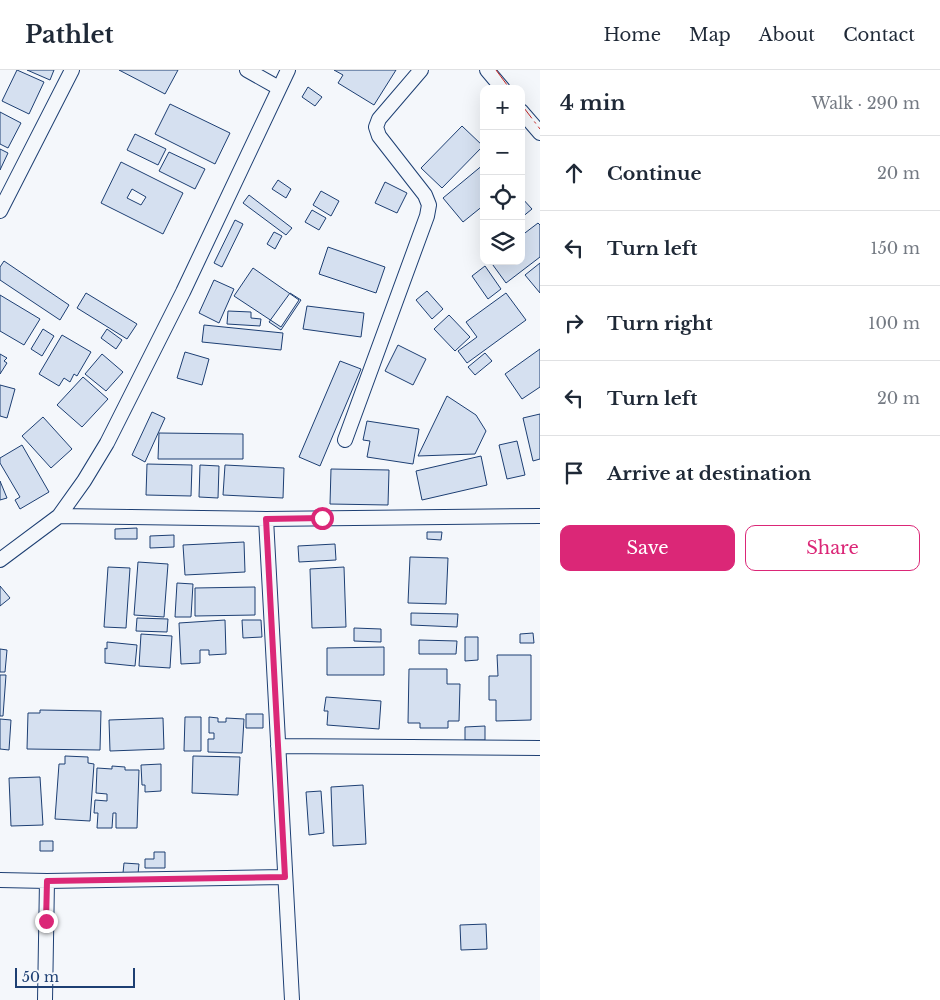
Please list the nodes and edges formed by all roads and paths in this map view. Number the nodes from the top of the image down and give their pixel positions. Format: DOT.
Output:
graph roads {
  1 [pos="72,70"];
  2 [pos="247,70"];
  3 [pos="288,70"];
  4 [pos="421,70"];
  5 [pos="487,70"];
  6 [pos="500,85"];
  7 [pos="279,88"];
  8 [pos="525,116"];
  9 [pos="540,133"];
  10 [pos="0,211"];
  11 [pos="346,440"];
  12 [pos="58,516"];
  13 [pos="540,516"];
  14 [pos="266,519"];
  15 [pos="0,560"];
  16 [pos="278,746"];
  17 [pos="540,748"];
  18 [pos="285,877"];
  19 [pos="0,880"];
  20 [pos="47,881"];
  21 [pos="45,1000"];
  22 [pos="292,1000"];
  1 -- 10 [label="street"];
  2 -- 7 [label="street"];
  3 -- 7 [label="street"];
  4 -- 11 [label="street"];
  5 -- 6 [label="street"];
  7 -- 12 [label="street"];
  8 -- 9 [label="street"];
  12 -- 14 [label="street"];
  12 -- 15 [label="street"];
  13 -- 14 [label="street"];
  14 -- 16 [label="street"];
  16 -- 17 [label="street"];
  16 -- 18 [label="street"];
  18 -- 20 [label="street"];
  18 -- 22 [label="street"];
  19 -- 20 [label="street"];
  20 -- 21 [label="street"];
}
